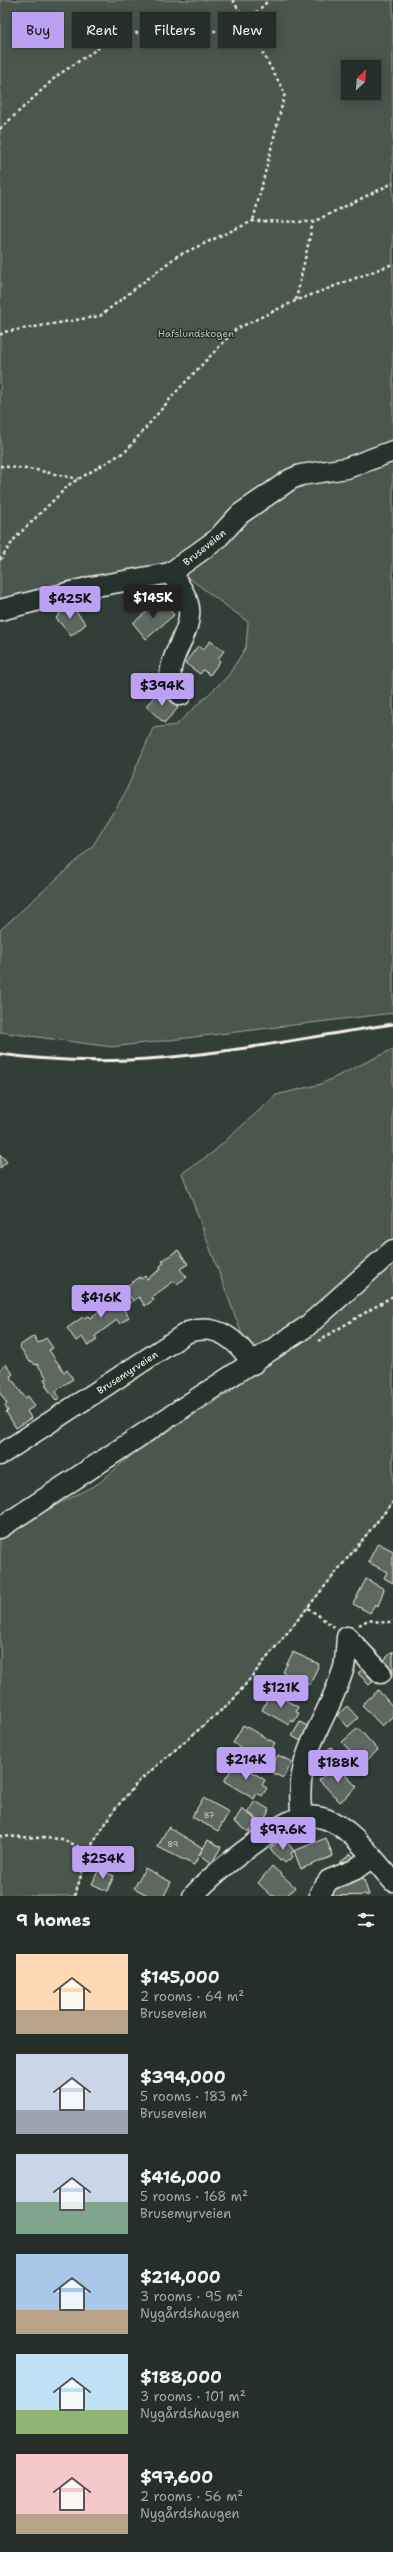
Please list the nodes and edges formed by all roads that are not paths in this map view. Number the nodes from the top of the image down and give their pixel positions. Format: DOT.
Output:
graph roads {
  1 [pos="393,451"];
  2 [pos="170,573"];
  3 [pos="0,610"];
  4 [pos="181,695"];
  5 [pos="393,1250"];
  6 [pos="253,1364"];
  7 [pos="0,1454"];
  8 [pos="0,1528"];
  9 [pos="381,1673"];
  10 [pos="302,1817"];
  11 [pos="371,1858"];
  12 [pos="393,1881"];
  13 [pos="320,1893"];
  14 [pos="193,1896"];
  1 -- 2 [label="street, Bruseveien"];
  2 -- 3 [label="street, Bruseveien"];
  2 -- 4 [label="street"];
  5 -- 6 [label="street"];
  6 -- 7 [label="street, Brusemyrveien"];
  6 -- 8 [label="street"];
  9 -- 10 [label="street"];
  10 -- 11 [label="street"];
  10 -- 14 [label="street"];
  11 -- 12 [label="street"];
  11 -- 13 [label="street"];
}
